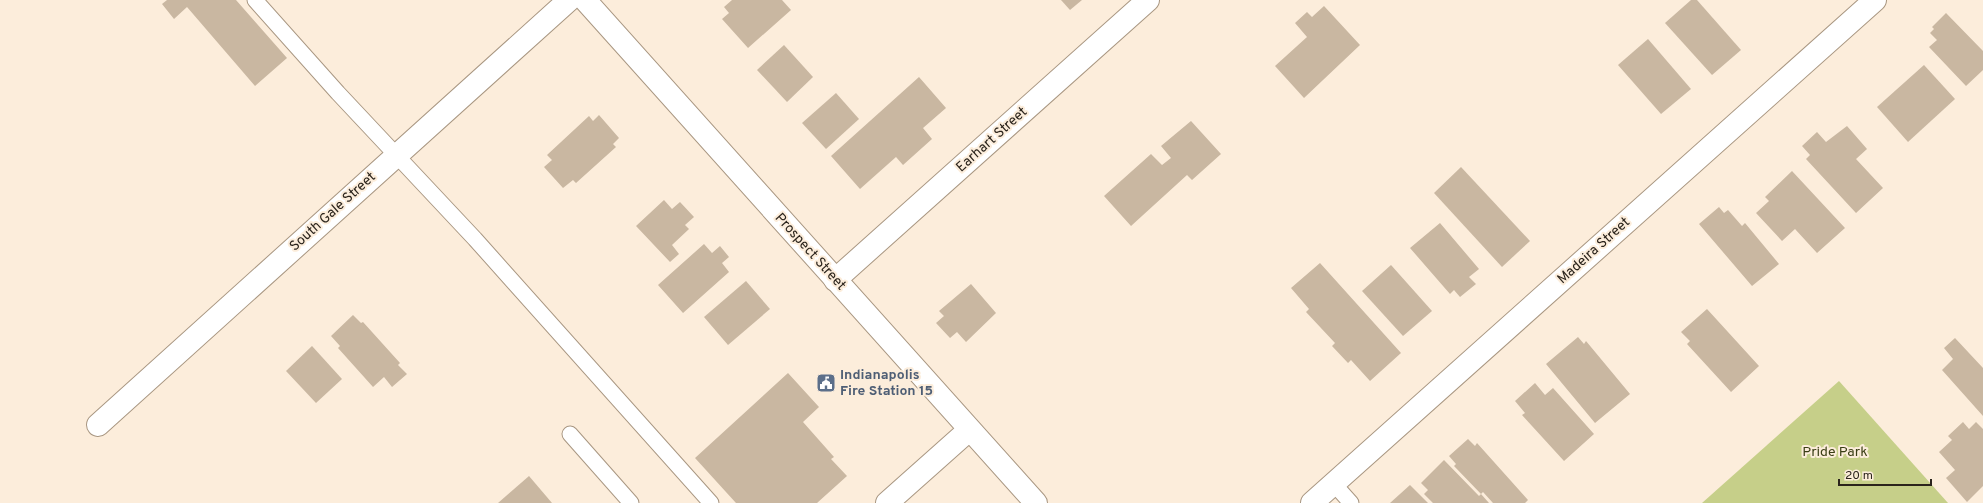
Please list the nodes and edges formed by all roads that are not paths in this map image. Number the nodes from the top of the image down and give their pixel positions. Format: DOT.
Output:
graph roads {
  1 [pos="255,0"];
  2 [pos="569,0"];
  3 [pos="585,0"];
  4 [pos="1148,0"];
  5 [pos="1876,0"];
  6 [pos="397,155"];
  7 [pos="836,280"];
  8 [pos="98,425"];
  9 [pos="970,430"];
  10 [pos="570,434"];
  11 [pos="1334,484"];
  12 [pos="631,503"];
  13 [pos="711,503"];
  14 [pos="886,503"];
  15 [pos="1036,503"];
  16 [pos="1312,503"];
  17 [pos="1351,503"];
  1 -- 6 [label="lane"];
  2 -- 6 [label="street, South Gale Street"];
  3 -- 7 [label="street, Prospect Street"];
  4 -- 7 [label="street, Earhart Street"];
  5 -- 11 [label="street, Madeira Street"];
  6 -- 8 [label="street, South Gale Street"];
  6 -- 13 [label="lane"];
  7 -- 9 [label="street, Prospect Street"];
  9 -- 14 [label="street"];
  9 -- 15 [label="street, Prospect Street"];
  10 -- 12 [label="lane"];
  11 -- 16 [label="street, Madeira Street"];
  11 -- 17 [label="lane"];
}
